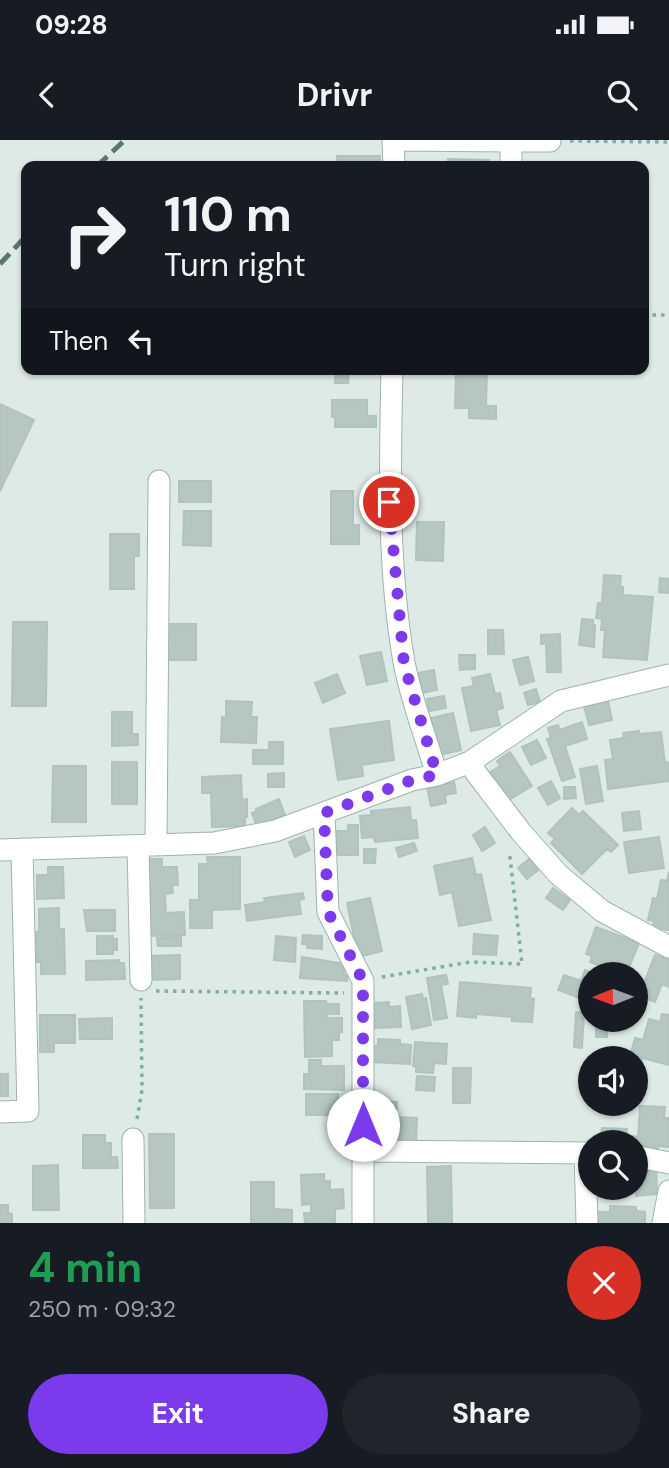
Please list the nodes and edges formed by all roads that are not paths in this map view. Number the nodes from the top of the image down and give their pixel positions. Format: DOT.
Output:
graph roads {
  1 [pos="393,140"];
  2 [pos="399,140"];
  3 [pos="511,141"];
  4 [pos="550,141"];
  5 [pos="394,161"];
  6 [pos="511,161"];
  7 [pos="392,375"];
  8 [pos="159,481"];
  9 [pos="669,675"];
  10 [pos="470,762"];
  11 [pos="437,775"];
  12 [pos="324,813"];
  13 [pos="147,845"];
  14 [pos="22,849"];
  15 [pos="0,850"];
  16 [pos="669,947"];
  17 [pos="141,985"];
  18 [pos="0,1112"];
  19 [pos="133,1139"];
  20 [pos="363,1151"];
  21 [pos="578,1153"];
  22 [pos="648,1159"];
  23 [pos="669,1163"];
  24 [pos="669,1191"];
  25 [pos="587,1200"];
  26 [pos="134,1223"];
  27 [pos="363,1223"];
  28 [pos="587,1223"];
  29 [pos="663,1223"];
  1 -- 5 [label="street"];
  2 -- 3 [label="street"];
  3 -- 4 [label="street"];
  3 -- 6 [label="street"];
  7 -- 11 [label="street"];
  8 -- 13 [label="street"];
  9 -- 10 [label="street"];
  10 -- 11 [label="street"];
  10 -- 16 [label="street"];
  11 -- 12 [label="street"];
  12 -- 13 [label="street"];
  12 -- 20 [label="street"];
  13 -- 14 [label="street"];
  13 -- 17 [label="street"];
  14 -- 15 [label="street"];
  14 -- 18 [label="street"];
  19 -- 26 [label="street"];
  20 -- 21 [label="street"];
  20 -- 27 [label="street"];
  22 -- 23 [label="street"];
  24 -- 29 [label="street"];
  25 -- 28 [label="street"];
}
